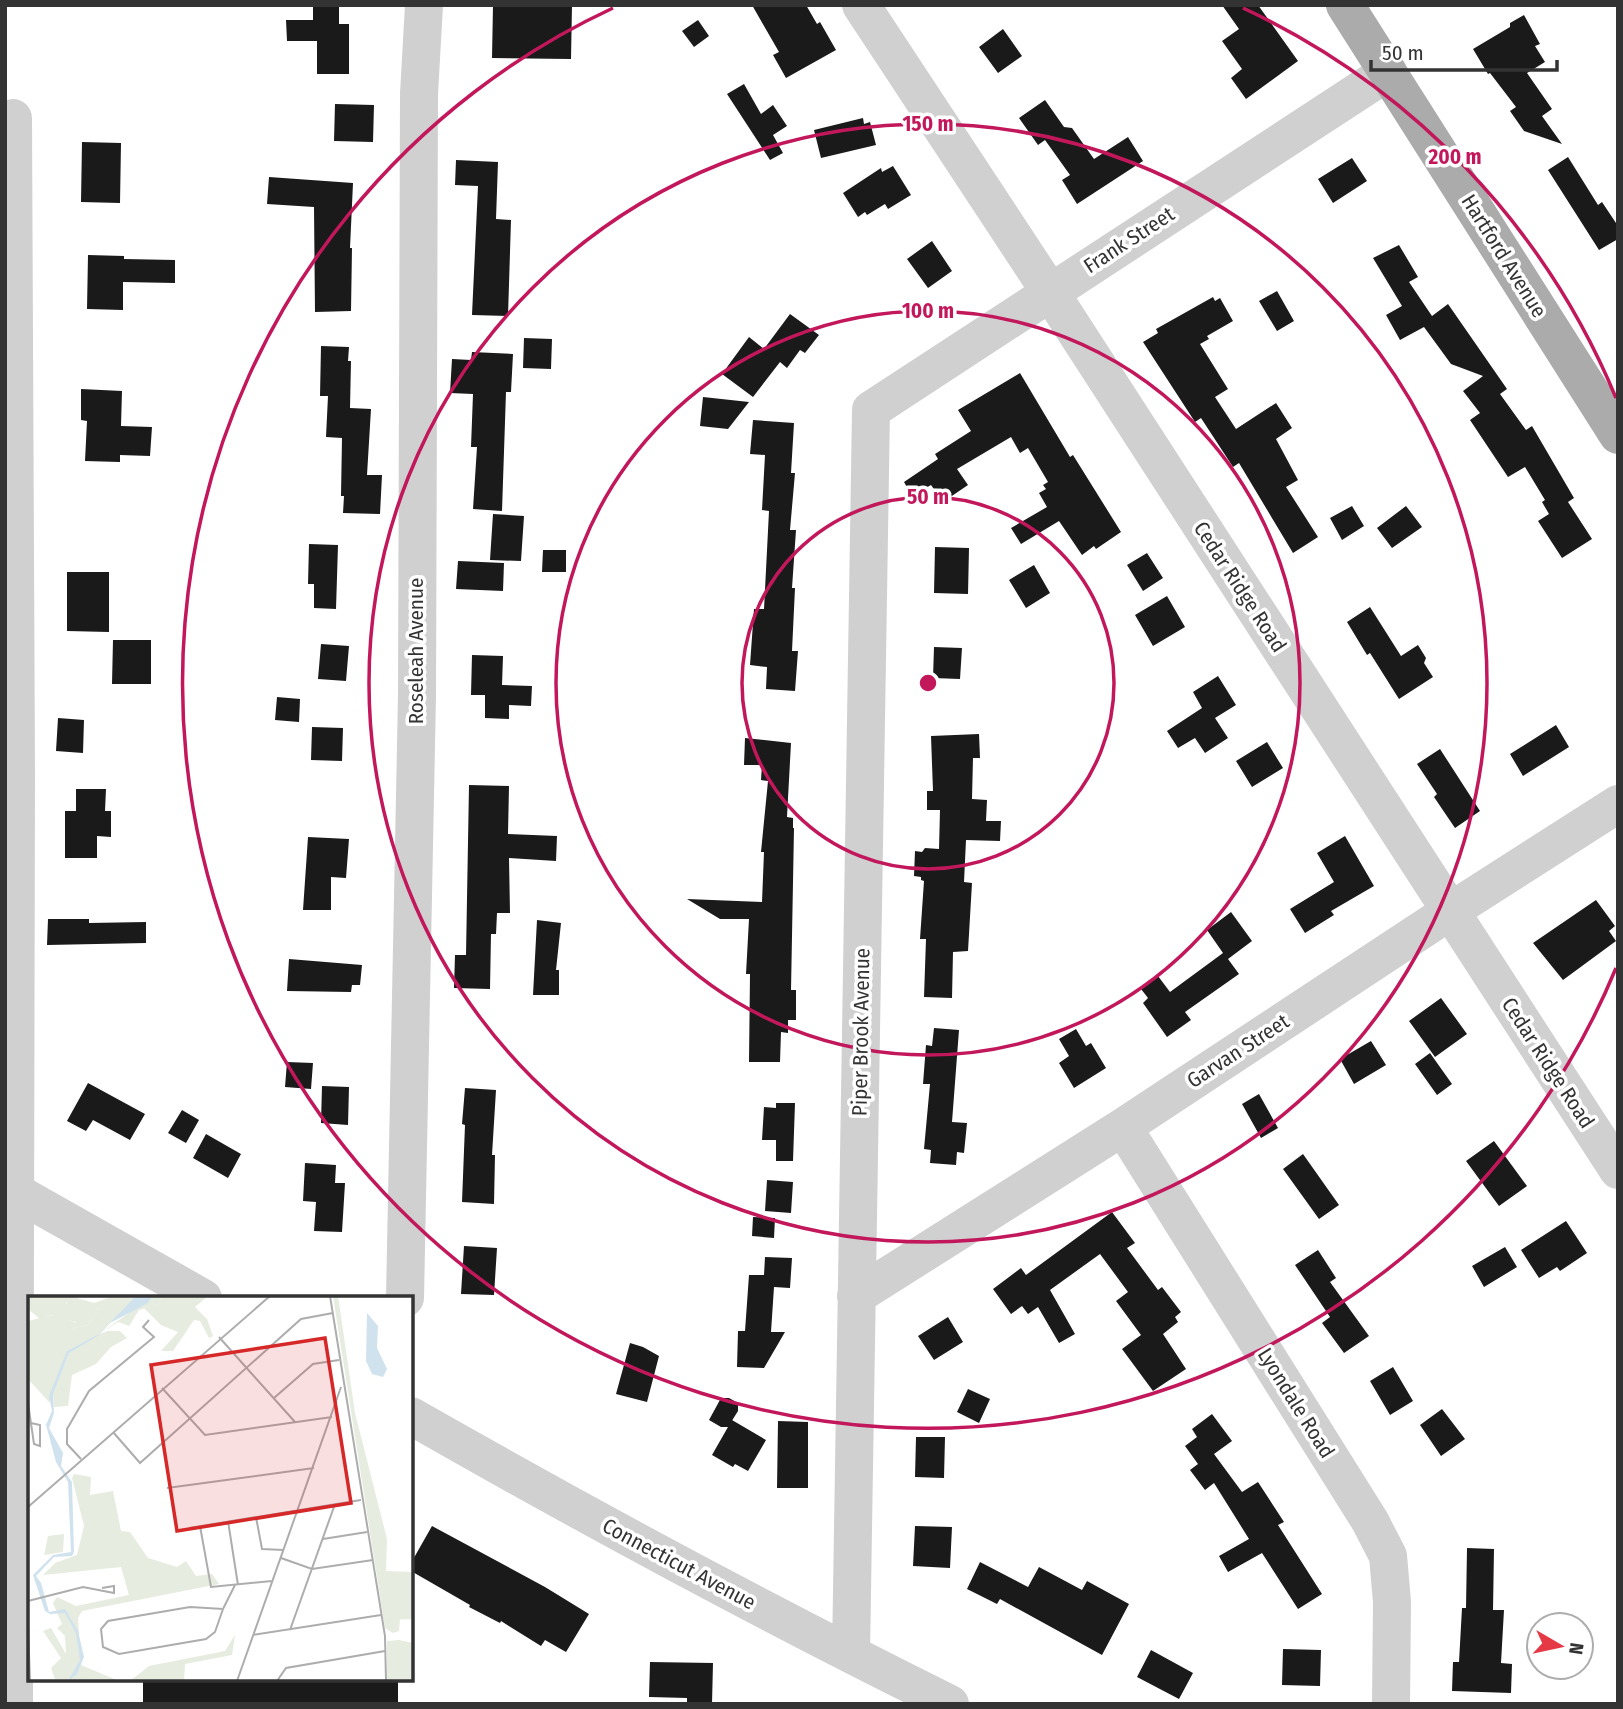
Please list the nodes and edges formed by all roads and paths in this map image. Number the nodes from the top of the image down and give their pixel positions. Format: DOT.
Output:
graph roads {
  1 [pos="424,5"];
  2 [pos="861,5"];
  3 [pos="1346,5"];
  4 [pos="1388,72"];
  5 [pos="12,118"];
  6 [pos="9,233"];
  7 [pos="1050,292"];
  8 [pos="871,410"];
  9 [pos="1618,435"];
  10 [pos="9,506"];
  11 [pos="10,775"];
  12 [pos="1618,804"];
  13 [pos="1450,912"];
  14 [pos="1123,1128"];
  15 [pos="1618,1170"];
  16 [pos="10,1189"];
  17 [pos="199,1296"];
  18 [pos="405,1296"];
  19 [pos="856,1296"];
  20 [pos="413,1417"];
  21 [pos="10,1548"];
  22 [pos="850,1654"];
  23 [pos="14,1704"];
  24 [pos="950,1704"];
  25 [pos="1391,1704"];
  1 -- 18 [label="street, Roseleah Avenue"];
  2 -- 7 [label="street, Cedar Ridge Road"];
  3 -- 4 [label="main road, Hartford Avenue"];
  4 -- 7 [label="street, Frank Street"];
  4 -- 9 [label="main road, Hartford Avenue"];
  5 -- 6 [label="street"];
  6 -- 10 [label="street"];
  7 -- 8 [label="street, Frank Street"];
  7 -- 13 [label="street, Cedar Ridge Road"];
  8 -- 19 [label="street, Piper Brook Avenue"];
  10 -- 11 [label="street"];
  11 -- 16 [label="street"];
  12 -- 13 [label="street, Garvan Street"];
  13 -- 14 [label="street, Garvan Street"];
  13 -- 15 [label="street, Cedar Ridge Road"];
  14 -- 19 [label="street, Garvan Street"];
  14 -- 25 [label="street, Lyondale Road"];
  16 -- 17 [label="street"];
  16 -- 21 [label="street"];
  19 -- 22 [label="street, Piper Brook Avenue"];
  20 -- 22 [label="street, Connecticut Avenue"];
  21 -- 23 [label="street"];
  22 -- 24 [label="street, Connecticut Avenue"];
}
